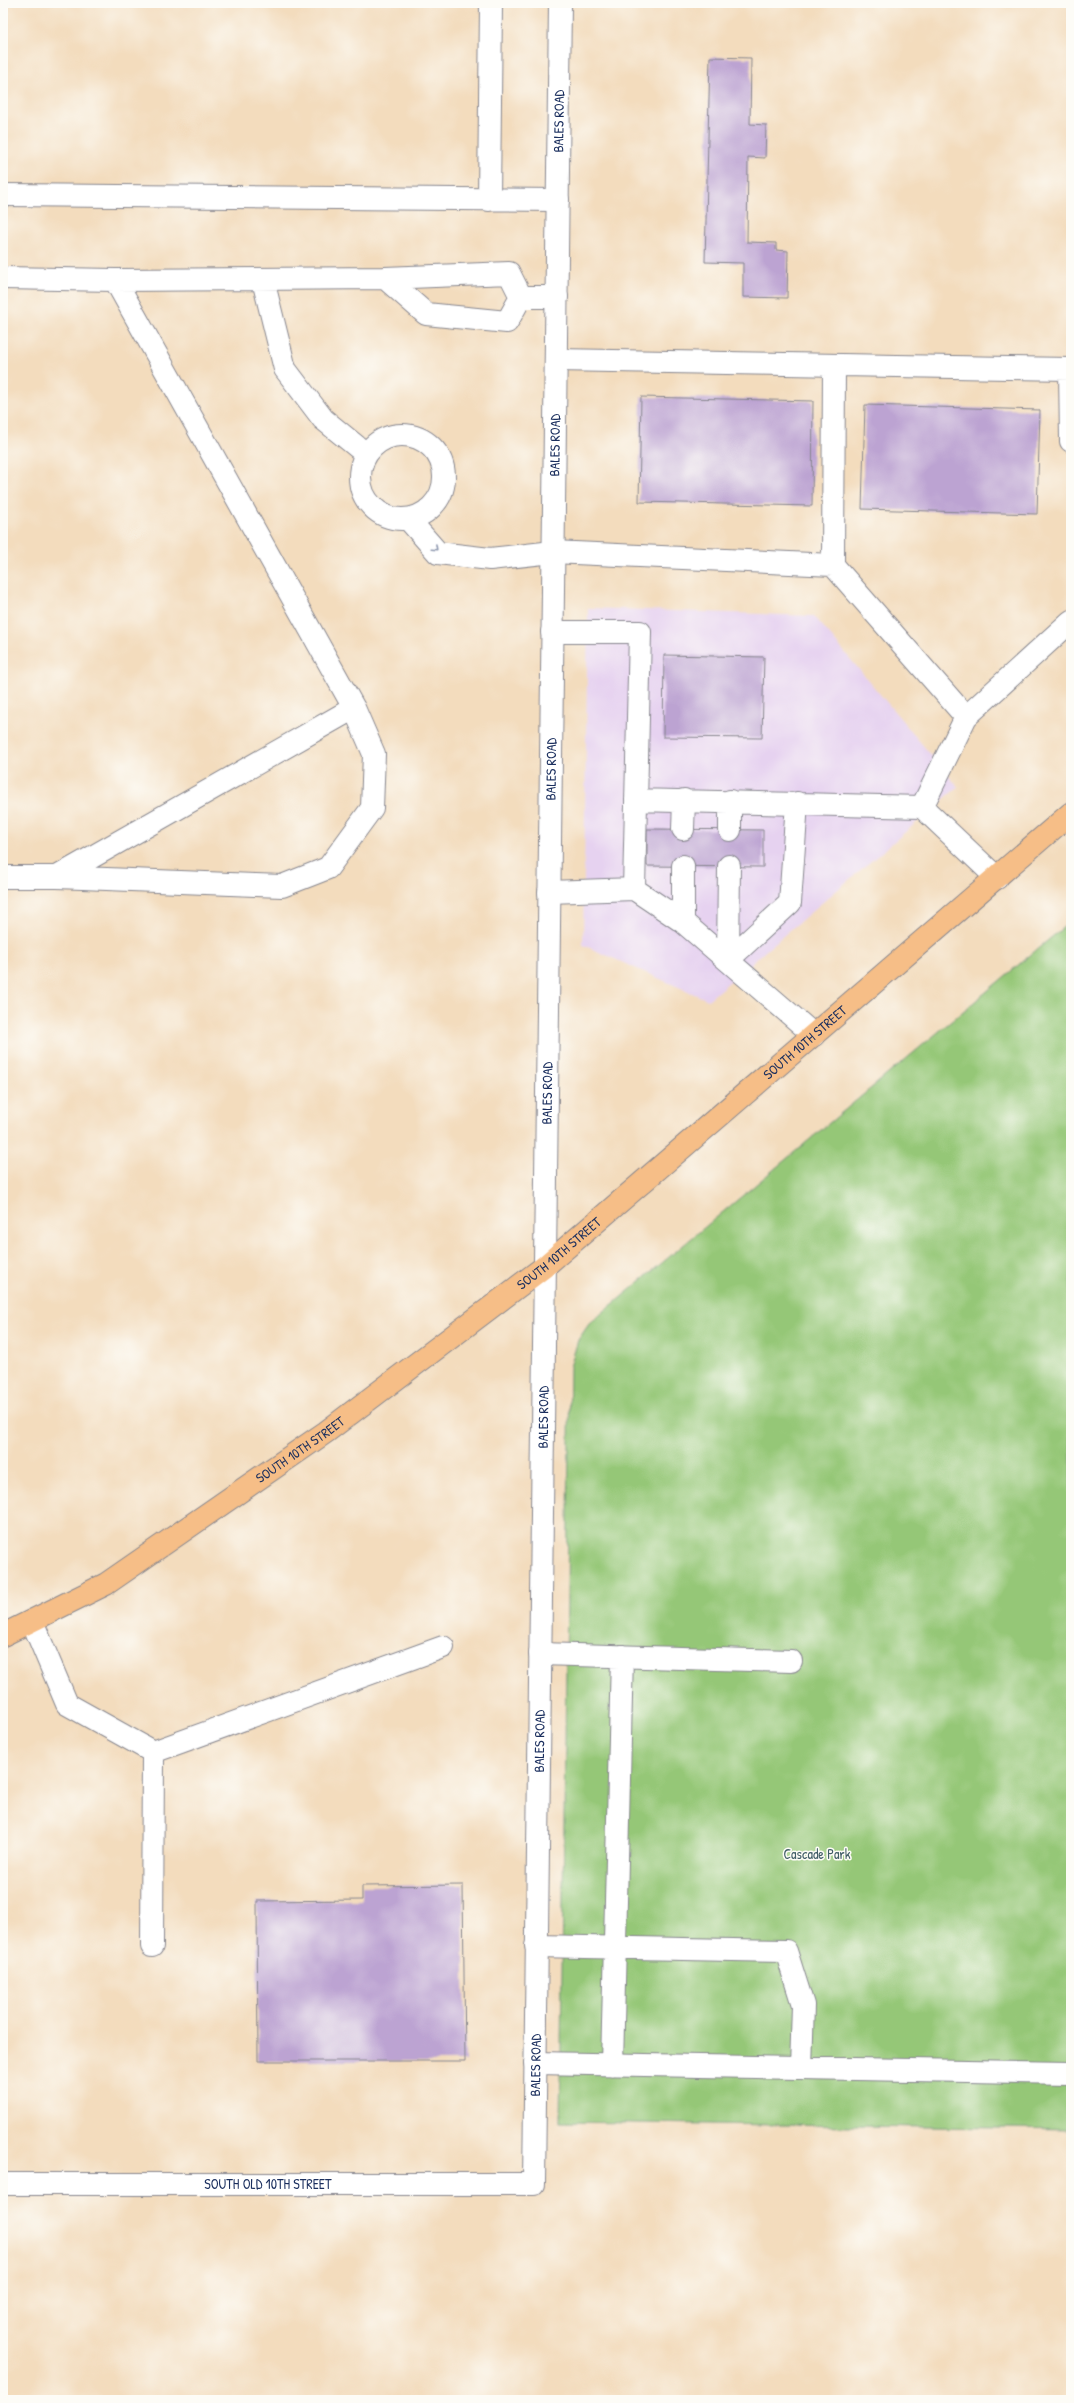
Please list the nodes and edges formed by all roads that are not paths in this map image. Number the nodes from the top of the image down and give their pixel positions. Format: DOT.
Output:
graph roads {
  1 [pos="491,3"];
  2 [pos="560,3"];
  3 [pos="3,196"];
  4 [pos="489,200"];
  5 [pos="558,200"];
  6 [pos="3,278"];
  7 [pos="384,278"];
  8 [pos="115,280"];
  9 [pos="263,280"];
  10 [pos="521,297"];
  11 [pos="557,297"];
  12 [pos="556,360"];
  13 [pos="834,365"];
  14 [pos="1071,441"];
  15 [pos="366,454"];
  16 [pos="409,520"];
  17 [pos="553,552"];
  18 [pos="834,565"];
  19 [pos="1071,621"];
  20 [pos="552,632"];
  21 [pos="354,708"];
  22 [pos="966,717"];
  23 [pos="636,800"];
  24 [pos="684,800"];
  25 [pos="730,801"];
  26 [pos="797,804"];
  27 [pos="922,807"];
  28 [pos="1071,813"];
  29 [pos="683,830"];
  30 [pos="730,830"];
  31 [pos="682,866"];
  32 [pos="729,866"];
  33 [pos="3,877"];
  34 [pos="57,877"];
  35 [pos="997,878"];
  36 [pos="634,889"];
  37 [pos="549,892"];
  38 [pos="683,922"];
  39 [pos="728,960"];
  40 [pos="814,1035"];
  41 [pos="544,1267"];
  42 [pos="32,1621"];
  43 [pos="3,1635"];
  44 [pos="443,1647"];
  45 [pos="540,1654"];
  46 [pos="622,1656"];
  47 [pos="791,1661"];
  48 [pos="153,1752"];
  49 [pos="152,1946"];
  50 [pos="536,1946"];
  51 [pos="614,1948"];
  52 [pos="535,2063"];
  53 [pos="612,2064"];
  54 [pos="801,2068"];
  55 [pos="1071,2073"];
  56 [pos="3,2184"];
  57 [pos="534,2184"];
  1 -- 4 [label="street"];
  2 -- 5 [label="street, BALES ROAD"];
  3 -- 4 [label="street"];
  4 -- 5 [label="street"];
  5 -- 11 [label="street, BALES ROAD"];
  6 -- 8 [label="street"];
  7 -- 9 [label="street"];
  7 -- 10 [label="street"];
  7 -- 10 [label="street"];
  8 -- 9 [label="street"];
  8 -- 21 [label="street"];
  9 -- 15 [label="street"];
  10 -- 11 [label="street"];
  11 -- 12 [label="street, BALES ROAD"];
  12 -- 13 [label="street"];
  12 -- 17 [label="street, BALES ROAD"];
  13 -- 14 [label="street"];
  13 -- 18 [label="street"];
  15 -- 16 [label="street"];
  15 -- 16 [label="street"];
  16 -- 17 [label="street, one-way"];
  17 -- 18 [label="street"];
  17 -- 20 [label="street, BALES ROAD"];
  18 -- 22 [label="street"];
  19 -- 22 [label="street"];
  20 -- 23 [label="street"];
  20 -- 37 [label="street, BALES ROAD"];
  21 -- 34 [label="street"];
  21 -- 34 [label="street"];
  22 -- 27 [label="street"];
  23 -- 24 [label="street"];
  23 -- 36 [label="street"];
  24 -- 25 [label="street"];
  24 -- 29 [label="street"];
  25 -- 26 [label="street"];
  25 -- 30 [label="street"];
  26 -- 27 [label="street"];
  26 -- 39 [label="street"];
  27 -- 35 [label="street"];
  28 -- 35 [label="main road, SOUTH 10TH STREET"];
  31 -- 38 [label="street"];
  32 -- 39 [label="street"];
  33 -- 34 [label="street"];
  35 -- 40 [label="main road, SOUTH 10TH STREET"];
  36 -- 37 [label="street"];
  36 -- 38 [label="street"];
  37 -- 41 [label="street, BALES ROAD"];
  38 -- 39 [label="street"];
  39 -- 40 [label="street"];
  40 -- 41 [label="main road, SOUTH 10TH STREET"];
  41 -- 42 [label="main road, SOUTH 10TH STREET"];
  41 -- 45 [label="street, BALES ROAD"];
  42 -- 43 [label="main road, SOUTH 10TH STREET"];
  42 -- 48 [label="street"];
  44 -- 48 [label="street"];
  45 -- 46 [label="street"];
  45 -- 50 [label="street, BALES ROAD"];
  46 -- 47 [label="street"];
  46 -- 51 [label="street"];
  48 -- 49 [label="street"];
  50 -- 51 [label="street"];
  50 -- 52 [label="street, BALES ROAD"];
  51 -- 53 [label="street"];
  51 -- 54 [label="street"];
  52 -- 53 [label="street"];
  52 -- 57 [label="street, BALES ROAD"];
  53 -- 54 [label="street"];
  54 -- 55 [label="street"];
  56 -- 57 [label="street, SOUTH OLD 10TH STREET"];
}
